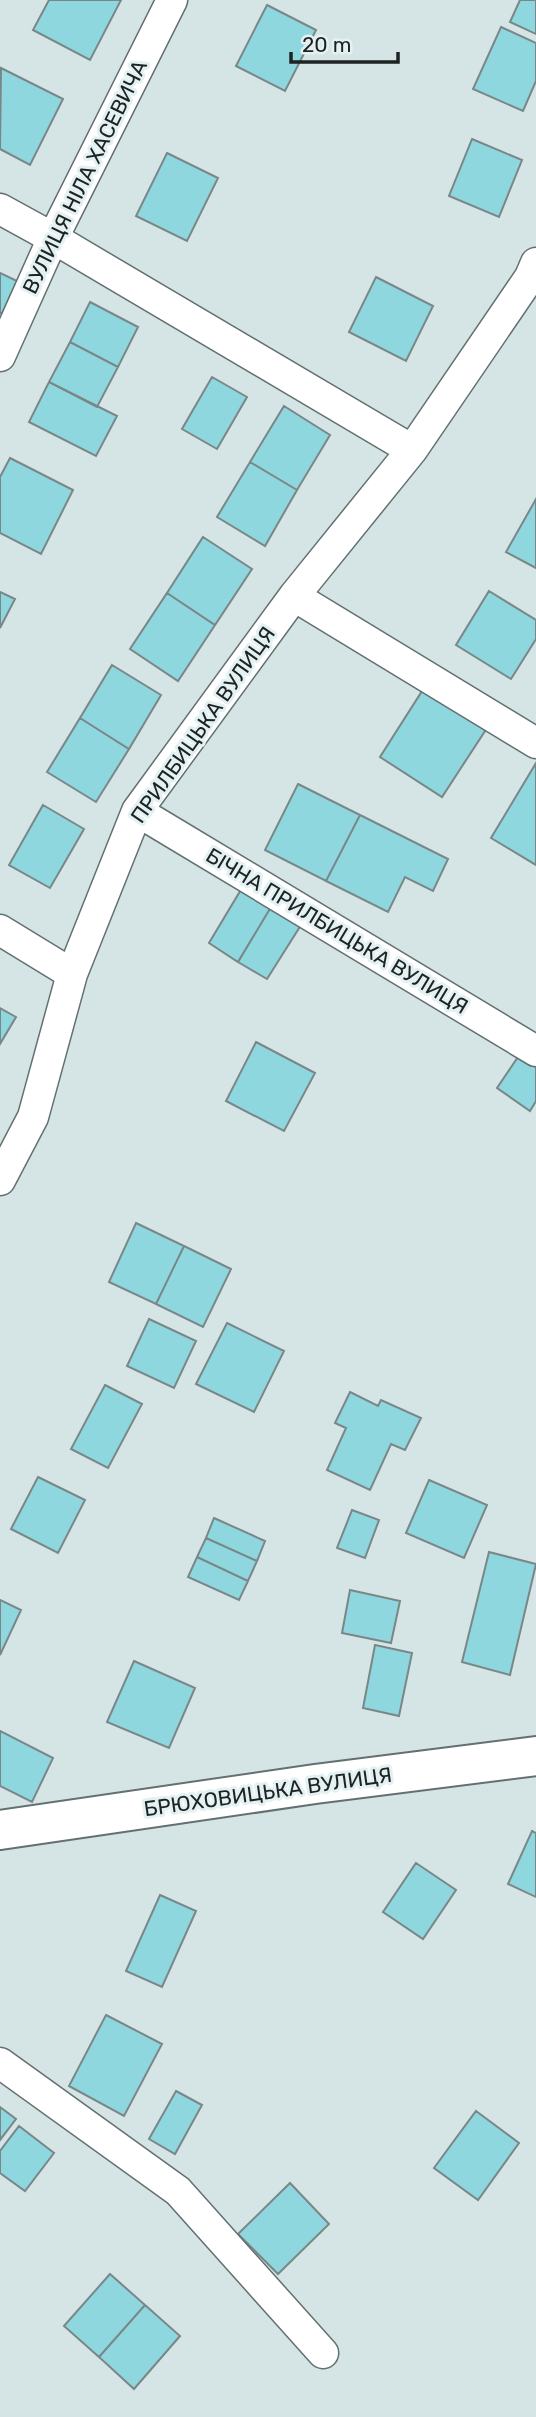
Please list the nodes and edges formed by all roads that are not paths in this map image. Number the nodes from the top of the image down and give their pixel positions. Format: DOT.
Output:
graph roads {
  1 [pos="172,0"];
  2 [pos="0,209"];
  3 [pos="53,238"];
  4 [pos="536,263"];
  5 [pos="0,356"];
  6 [pos="412,450"];
  7 [pos="294,596"];
  8 [pos="536,743"];
  9 [pos="137,811"];
  10 [pos="0,930"];
  11 [pos="72,974"];
  12 [pos="536,1051"];
  13 [pos="0,1180"];
  14 [pos="536,1756"];
  15 [pos="0,1830"];
  16 [pos="0,2063"];
  17 [pos="323,2353"];
  1 -- 3 [label="street, ВУЛИЦЯ НІЛА ХАСЕВИЧА"];
  2 -- 3 [label="street"];
  3 -- 5 [label="street, ВУЛИЦЯ НІЛА ХАСЕВИЧА"];
  3 -- 6 [label="street"];
  4 -- 6 [label="street, ПРИЛБИЦЬКА ВУЛИЦЯ"];
  6 -- 7 [label="street, ПРИЛБИЦЬКА ВУЛИЦЯ"];
  7 -- 8 [label="street"];
  7 -- 9 [label="street, ПРИЛБИЦЬКА ВУЛИЦЯ"];
  9 -- 11 [label="street, ПРИЛБИЦЬКА ВУЛИЦЯ"];
  9 -- 12 [label="street, БІЧНА ПРИЛБИЦЬКА ВУЛИЦЯ"];
  10 -- 11 [label="street"];
  11 -- 13 [label="street, ПРИЛБИЦЬКА ВУЛИЦЯ"];
  14 -- 15 [label="main road, БРЮХОВИЦЬКА ВУЛИЦЯ"];
  16 -- 17 [label="street"];
}
